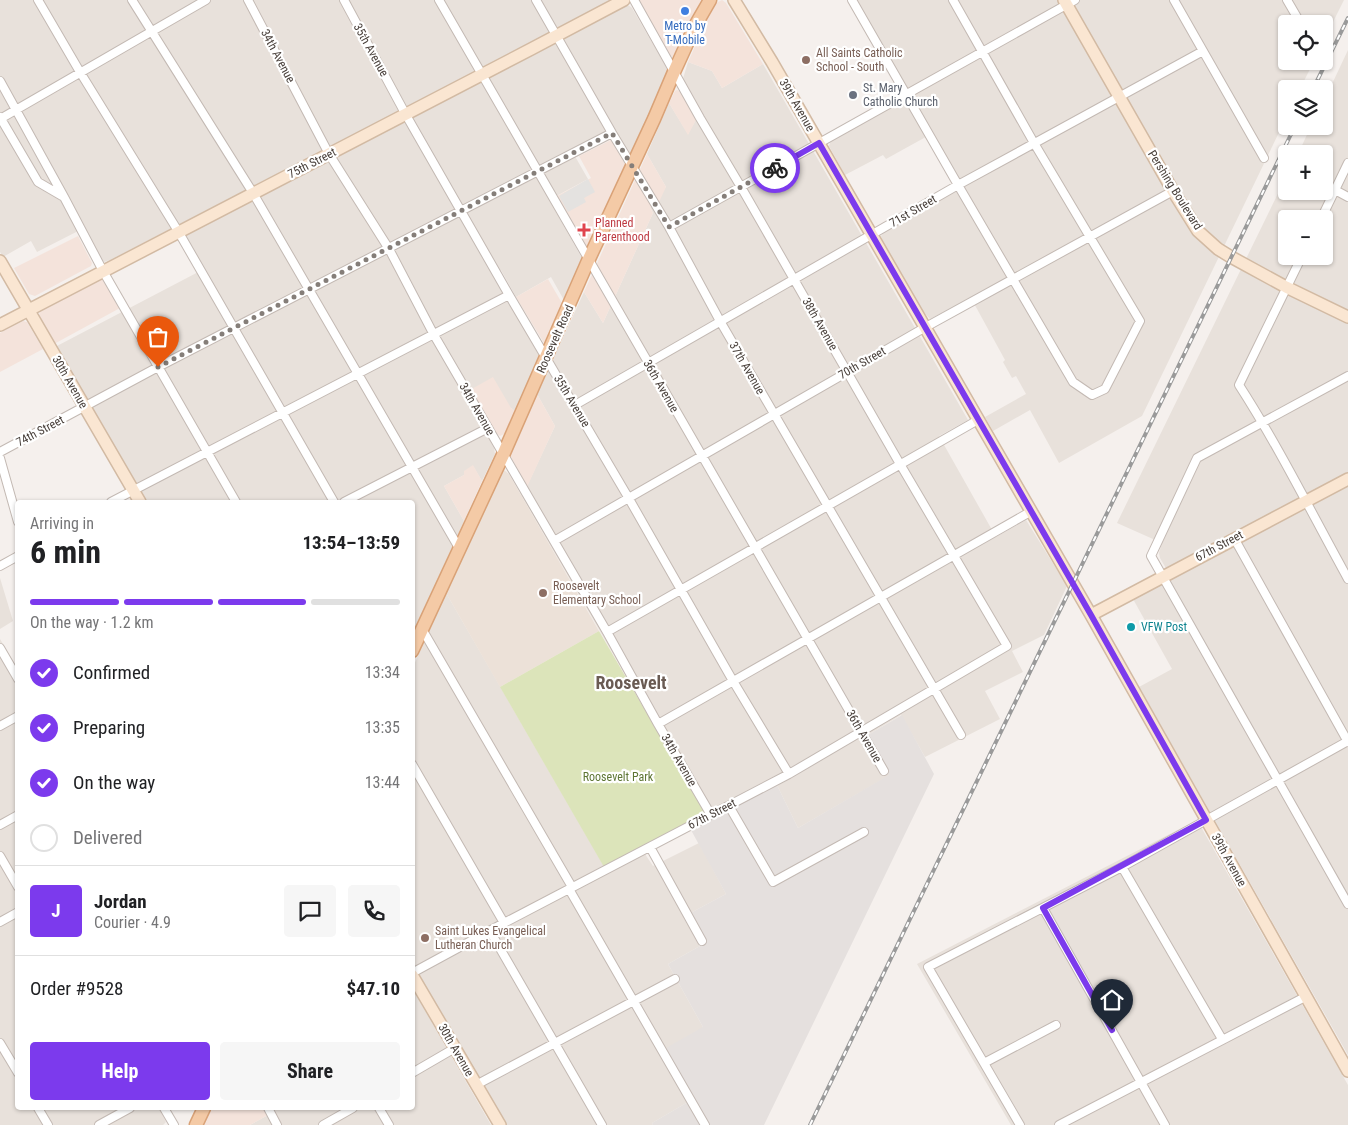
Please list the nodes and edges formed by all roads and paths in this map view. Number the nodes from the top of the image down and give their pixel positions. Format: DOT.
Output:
graph roads {
  1 [pos="38,0"];
  2 [pos="132,0"];
  3 [pos="206,0"];
  4 [pos="248,0"];
  5 [pos="344,0"];
  6 [pos="439,0"];
  7 [pos="536,0"];
  8 [pos="624,0"];
  9 [pos="634,0"];
  10 [pos="704,0"];
  11 [pos="710,0"];
  12 [pos="734,0"];
  13 [pos="852,0"];
  14 [pos="953,0"];
  15 [pos="1174,0"];
  16 [pos="1287,0"];
  17 [pos="1068,2"];
  18 [pos="1296,15"];
  19 [pos="695,26"];
  20 [pos="152,31"];
  21 [pos="557,36"];
  22 [pos="1203,51"];
  23 [pos="983,52"];
  24 [pos="80,72"];
  25 [pos="674,72"];
  26 [pos="482,76"];
  27 [pos="0,81"];
  28 [pos="906,94"];
  29 [pos="1119,96"];
  30 [pos="16,109"];
  31 [pos="406,114"];
  32 [pos="0,118"];
  33 [pos="612,133"];
  34 [pos="819,143"];
  35 [pos="1034,143"];
  36 [pos="329,154"];
  37 [pos="1264,158"];
  38 [pos="1348,164"];
  39 [pos="632,166"];
  40 [pos="537,172"];
  41 [pos="958,185"];
  42 [pos="742,186"];
  43 [pos="1335,190"];
  44 [pos="1174,191"];
  45 [pos="253,193"];
  46 [pos="64,197"];
  47 [pos="1348,197"];
  48 [pos="1325,210"];
  49 [pos="462,212"];
  50 [pos="669,227"];
  51 [pos="178,231"];
  52 [pos="871,235"];
  53 [pos="1090,236"];
  54 [pos="388,249"];
  55 [pos="0,261"];
  56 [pos="588,261"];
  57 [pos="1297,265"];
  58 [pos="103,271"];
  59 [pos="794,279"];
  60 [pos="1013,279"];
  61 [pos="1286,287"];
  62 [pos="308,289"];
  63 [pos="509,295"];
  64 [pos="28,310"];
  65 [pos="1348,317"];
  66 [pos="720,322"];
  67 [pos="0,325"];
  68 [pos="234,328"];
  69 [pos="924,328"];
  70 [pos="434,335"];
  71 [pos="546,359"];
  72 [pos="648,363"];
  73 [pos="158,367"];
  74 [pos="847,372"];
  75 [pos="358,374"];
  76 [pos="1348,376"];
  77 [pos="574,405"];
  78 [pos="85,407"];
  79 [pos="282,413"];
  80 [pos="773,414"];
  81 [pos="978,420"];
  82 [pos="1263,422"];
  83 [pos="488,428"];
  84 [pos="0,452"];
  85 [pos="206,452"];
  86 [pos="503,454"];
  87 [pos="701,455"];
  88 [pos="0,458"];
  89 [pos="900,464"];
  90 [pos="412,467"];
  91 [pos="1348,479"];
  92 [pos="132,490"];
  93 [pos="628,497"];
  94 [pos="114,500"];
  95 [pos="139,500"];
  96 [pos="235,500"];
  97 [pos="333,500"];
  98 [pos="348,500"];
  99 [pos="1304,501"];
  100 [pos="828,506"];
  101 [pos="15,511"];
  102 [pos="1030,512"];
  103 [pos="1234,538"];
  104 [pos="554,541"];
  105 [pos="459,548"];
  106 [pos="755,548"];
  107 [pos="954,555"];
  108 [pos="15,558"];
  109 [pos="0,566"];
  110 [pos="1163,576"];
  111 [pos="1348,579"];
  112 [pos="681,590"];
  113 [pos="880,597"];
  114 [pos="1091,615"];
  115 [pos="607,632"];
  116 [pos="808,638"];
  117 [pos="416,639"];
  118 [pos="1007,646"];
  119 [pos="0,648"];
  120 [pos="15,674"];
  121 [pos="733,681"];
  122 [pos="934,689"];
  123 [pos="15,718"];
  124 [pos="658,724"];
  125 [pos="0,726"];
  126 [pos="862,732"];
  127 [pos="961,735"];
  128 [pos="1348,741"];
  129 [pos="415,769"];
  130 [pos="884,771"];
  131 [pos="789,774"];
  132 [pos="1279,780"];
  133 [pos="729,806"];
  134 [pos="711,815"];
  135 [pos="15,817"];
  136 [pos="1206,820"];
  137 [pos="0,825"];
  138 [pos="864,832"];
  139 [pos="650,847"];
  140 [pos="0,856"];
  141 [pos="1122,867"];
  142 [pos="15,881"];
  143 [pos="571,888"];
  144 [pos="1348,904"];
  145 [pos="1043,908"];
  146 [pos="15,914"];
  147 [pos="0,922"];
  148 [pos="504,923"];
  149 [pos="490,931"];
  150 [pos="702,941"];
  151 [pos="415,972"];
  152 [pos="415,979"];
  153 [pos="675,979"];
  154 [pos="1306,997"];
  155 [pos="634,1001"];
  156 [pos="1056,1025"];
  157 [pos="1222,1039"];
  158 [pos="0,1043"];
  159 [pos="554,1043"];
  160 [pos="455,1048"];
  161 [pos="984,1063"];
  162 [pos="15,1068"];
  163 [pos="415,1071"];
  164 [pos="1348,1071"];
  165 [pos="1142,1082"];
  166 [pos="476,1085"];
  167 [pos="39,1110"];
  168 [pos="126,1110"];
  169 [pos="165,1110"];
  170 [pos="203,1110"];
  171 [pos="269,1110"];
  172 [pos="349,1110"];
  173 [pos="380,1110"];
  174 [pos="702,1124"];
  175 [pos="48,1125"];
  176 [pos="99,1125"];
  177 [pos="174,1125"];
  178 [pos="196,1125"];
  179 [pos="278,1125"];
  180 [pos="323,1125"];
  181 [pos="389,1125"];
  182 [pos="500,1125"];
  183 [pos="602,1125"];
  184 [pos="1020,1125"];
  185 [pos="1059,1125"];
  186 [pos="1165,1125"];
  1 -- 24 [label="street"];
  2 -- 20 [label="street"];
  3 -- 20 [label="street"];
  4 -- 36 [label="street, 34th Avenue"];
  5 -- 31 [label="street, 35th Avenue"];
  6 -- 26 [label="street, 36th Avenue"];
  7 -- 21 [label="street, 37th Avenue"];
  8 -- 21 [label="street, 75th Street"];
  9 -- 25 [label="street, 38th Avenue"];
  10 -- 19 [label="main road"];
  11 -- 19 [label="main road"];
  12 -- 34 [label="street, 39th Avenue"];
  13 -- 28 [label="street"];
  14 -- 23 [label="street"];
  15 -- 22 [label="street"];
  16 -- 18 [label="street"];
  17 -- 23 [label="street"];
  17 -- 29 [label="street, Pershing Boulevard"];
  19 -- 25 [label="main road, Roosevelt Road"];
  20 -- 24 [label="street"];
  20 -- 45 [label="street"];
  21 -- 26 [label="street, 75th Street"];
  21 -- 33 [label="street, 37th Avenue"];
  22 -- 29 [label="street, 71st Street"];
  22 -- 37 [label="street"];
  23 -- 28 [label="street"];
  23 -- 35 [label="street"];
  24 -- 30 [label="street"];
  24 -- 51 [label="street"];
  25 -- 39 [label="main road, Roosevelt Road"];
  25 -- 42 [label="street, 38th Avenue"];
  26 -- 31 [label="street, 75th Street"];
  26 -- 40 [label="street, 36th Avenue"];
  27 -- 30 [label="street"];
  28 -- 34 [label="street"];
  28 -- 41 [label="street"];
  29 -- 35 [label="street, 71st Street"];
  29 -- 44 [label="street, Pershing Boulevard"];
  30 -- 32 [label="street"];
  30 -- 46 [label="street"];
  31 -- 36 [label="street, 75th Street"];
  31 -- 49 [label="street, 35th Avenue"];
  32 -- 46 [label="street"];
  33 -- 39 [label="street, 37th Avenue"];
  33 -- 40 [label="street, 74th Street"];
  34 -- 42 [label="street"];
  34 -- 52 [label="street, 39th Avenue"];
  35 -- 41 [label="street, 71st Street"];
  35 -- 53 [label="street"];
  36 -- 45 [label="street, 75th Street"];
  36 -- 54 [label="street, 34th Avenue"];
  38 -- 43 [label="street"];
  39 -- 50 [label="street, 37th Avenue"];
  39 -- 56 [label="main road, Roosevelt Road"];
  40 -- 49 [label="street, 74th Street"];
  40 -- 56 [label="street, 36th Avenue"];
  41 -- 52 [label="street, 71st Street"];
  41 -- 60 [label="street"];
  42 -- 50 [label="street"];
  42 -- 59 [label="street, 38th Avenue"];
  43 -- 47 [label="street"];
  43 -- 48 [label="street"];
  44 -- 53 [label="street, 70th Street"];
  44 -- 61 [label="street, Pershing Boulevard"];
  45 -- 51 [label="street, 75th Street"];
  45 -- 62 [label="street"];
  46 -- 58 [label="street"];
  49 -- 54 [label="street, 74th Street"];
  49 -- 63 [label="street, 35th Avenue"];
  50 -- 66 [label="street, 37th Avenue"];
  51 -- 58 [label="street, 75th Street"];
  51 -- 68 [label="street"];
  52 -- 59 [label="street, 71st Street"];
  52 -- 69 [label="street, 39th Avenue"];
  53 -- 60 [label="street, 70th Street"];
  53 -- 60 [label="street"];
  54 -- 62 [label="street, 74th Street"];
  54 -- 70 [label="street, 34th Avenue"];
  55 -- 64 [label="street, 30th Avenue"];
  56 -- 71 [label="main road, Roosevelt Road"];
  56 -- 72 [label="street, 36th Avenue"];
  57 -- 61 [label="street"];
  58 -- 64 [label="street, 75th Street"];
  58 -- 73 [label="street"];
  59 -- 66 [label="street, 71st Street"];
  59 -- 74 [label="street, 38th Avenue"];
  60 -- 69 [label="street, 70th Street"];
  61 -- 65 [label="street, Pershing Boulevard"];
  61 -- 82 [label="street"];
  62 -- 68 [label="street, 74th Street"];
  62 -- 75 [label="street"];
  63 -- 70 [label="street"];
  63 -- 71 [label="street, 35th Avenue"];
  64 -- 67 [label="street, 75th Street"];
  64 -- 78 [label="street, 30th Avenue"];
  66 -- 72 [label="street, 71st Street"];
  66 -- 80 [label="street, 37th Avenue"];
  68 -- 73 [label="street, 74th Street"];
  68 -- 79 [label="street"];
  69 -- 74 [label="street, 70th Street"];
  69 -- 81 [label="street, 39th Avenue"];
  70 -- 75 [label="street"];
  70 -- 83 [label="street, 34th Avenue"];
  71 -- 77 [label="street, 35th Avenue"];
  71 -- 86 [label="main road, Roosevelt Road"];
  72 -- 77 [label="street, 71st Street"];
  72 -- 87 [label="street, 36th Avenue"];
  73 -- 78 [label="street, 74th Street"];
  73 -- 85 [label="street"];
  74 -- 80 [label="street, 70th Street"];
  74 -- 89 [label="street, 38th Avenue"];
  75 -- 79 [label="street"];
  75 -- 90 [label="street"];
  76 -- 82 [label="street"];
  77 -- 93 [label="street, 35th Avenue"];
  78 -- 84 [label="street, 74th Street"];
  78 -- 92 [label="street, 30th Avenue"];
  79 -- 85 [label="street"];
  79 -- 97 [label="street"];
  80 -- 87 [label="street, 70th Street"];
  80 -- 100 [label="street, 37th Avenue"];
  81 -- 89 [label="street"];
  81 -- 102 [label="street, 39th Avenue"];
  82 -- 99 [label="street"];
  82 -- 110 [label="street"];
  83 -- 86 [label="street, 34th Avenue"];
  83 -- 90 [label="street"];
  85 -- 92 [label="street"];
  85 -- 96 [label="street"];
  86 -- 104 [label="street, 34th Avenue"];
  86 -- 105 [label="main road, Roosevelt Road"];
  87 -- 93 [label="street, 70th Street"];
  87 -- 106 [label="street, 36th Avenue"];
  88 -- 101 [label="street"];
  89 -- 100 [label="street"];
  89 -- 107 [label="street, 38th Avenue"];
  90 -- 98 [label="street"];
  90 -- 105 [label="street"];
  91 -- 99 [label="street, 67th Street"];
  92 -- 94 [label="street"];
  92 -- 95 [label="street, 30th Avenue"];
  93 -- 104 [label="street, 70th Street"];
  93 -- 112 [label="street, 35th Avenue"];
  99 -- 103 [label="street, 67th Street"];
  99 -- 111 [label="street"];
  100 -- 106 [label="street"];
  100 -- 113 [label="street, 37th Avenue"];
  102 -- 107 [label="street"];
  102 -- 114 [label="street, 39th Avenue"];
  103 -- 110 [label="street, 67th Street"];
  103 -- 128 [label="street"];
  104 -- 115 [label="street, 34th Avenue"];
  105 -- 117 [label="main road, Roosevelt Road"];
  106 -- 112 [label="street"];
  106 -- 116 [label="street, 36th Avenue"];
  107 -- 113 [label="street"];
  107 -- 118 [label="street, 38th Avenue"];
  108 -- 109 [label="street"];
  110 -- 114 [label="street, 67th Street"];
  110 -- 132 [label="street"];
  112 -- 115 [label="street"];
  112 -- 121 [label="street, 35th Avenue"];
  113 -- 116 [label="street"];
  113 -- 122 [label="street, 37th Avenue"];
  114 -- 136 [label="street, 39th Avenue"];
  115 -- 124 [label="street, 34th Avenue"];
  116 -- 121 [label="street"];
  116 -- 126 [label="street, 36th Avenue"];
  117 -- 143 [label="street"];
  118 -- 122 [label="street, 67th Street"];
  119 -- 120 [label="street"];
  121 -- 124 [label="street"];
  121 -- 131 [label="street, 35th Avenue"];
  122 -- 126 [label="street, 67th Street"];
  122 -- 127 [label="street, 37th Avenue"];
  123 -- 125 [label="street"];
  124 -- 134 [label="street, 34th Avenue"];
  126 -- 130 [label="street, 36th Avenue"];
  126 -- 131 [label="street, 67th Street"];
  128 -- 132 [label="street"];
  129 -- 148 [label="street"];
  131 -- 133 [label="street, 67th Street"];
  132 -- 136 [label="street"];
  132 -- 144 [label="street"];
  133 -- 134 [label="street, 67th Street"];
  133 -- 138 [label="street"];
  134 -- 139 [label="street, 67th Street"];
  135 -- 137 [label="street"];
  136 -- 141 [label="street"];
  136 -- 154 [label="street, 39th Avenue"];
  139 -- 143 [label="street, 67th Street"];
  139 -- 150 [label="street"];
  140 -- 142 [label="street"];
  141 -- 145 [label="street"];
  141 -- 157 [label="street"];
  143 -- 148 [label="street, 67th Street"];
  143 -- 155 [label="street"];
  145 -- 161 [label="street"];
  145 -- 165 [label="street"];
  146 -- 147 [label="street"];
  148 -- 149 [label="street, 67th Street"];
  149 -- 151 [label="street, 67th Street"];
  149 -- 159 [label="street"];
  152 -- 160 [label="street, 30th Avenue"];
  153 -- 155 [label="street"];
  154 -- 157 [label="street"];
  154 -- 164 [label="street, 39th Avenue"];
  155 -- 159 [label="street"];
  155 -- 174 [label="street"];
  156 -- 161 [label="street"];
  157 -- 165 [label="street"];
  158 -- 162 [label="street"];
  159 -- 166 [label="street"];
  159 -- 183 [label="street"];
  160 -- 163 [label="street"];
  160 -- 166 [label="street, 30th Avenue"];
  161 -- 184 [label="street"];
  165 -- 185 [label="street"];
  165 -- 186 [label="street"];
  166 -- 182 [label="street, 30th Avenue"];
  167 -- 175 [label="street"];
  168 -- 176 [label="street"];
  169 -- 177 [label="street"];
  170 -- 178 [label="main road"];
  171 -- 179 [label="street"];
  172 -- 180 [label="street"];
  173 -- 181 [label="street"];
}
